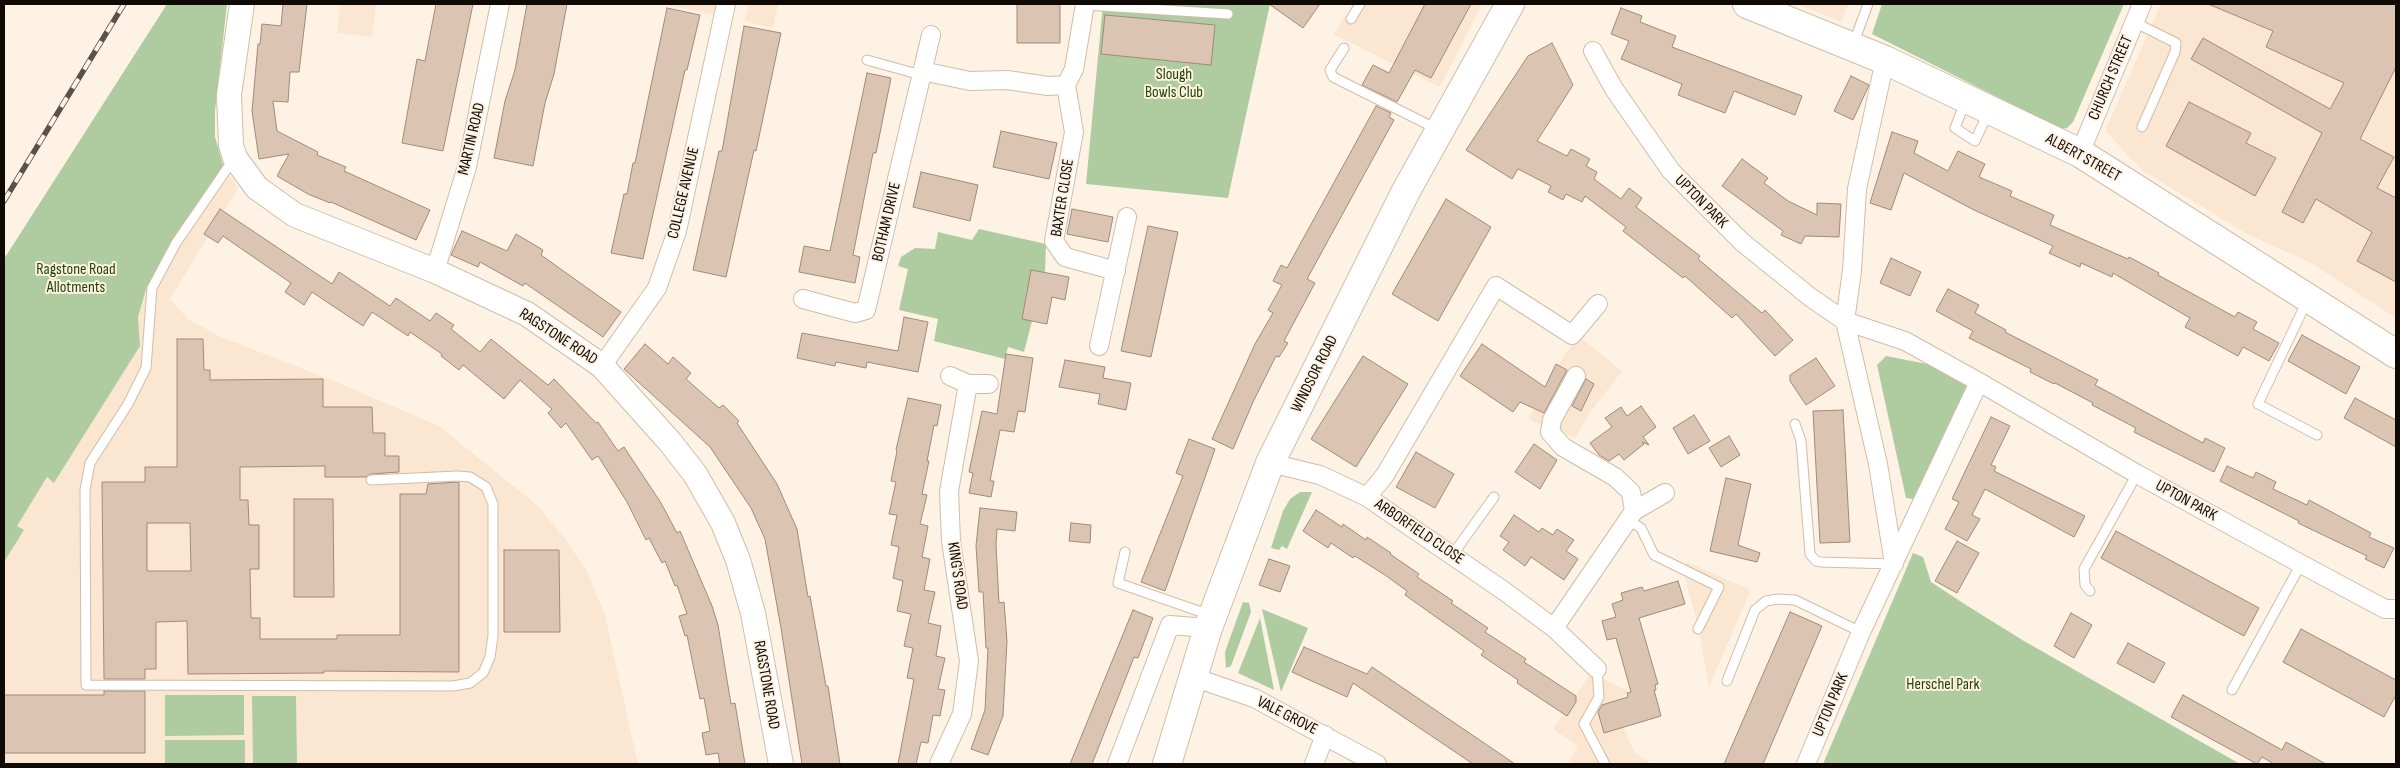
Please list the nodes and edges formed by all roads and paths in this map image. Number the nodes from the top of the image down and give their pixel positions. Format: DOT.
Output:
graph roads {
  1 [pos="242,4"];
  2 [pos="500,4"];
  3 [pos="726,4"];
  4 [pos="1360,4"];
  5 [pos="1510,4"];
  6 [pos="1747,4"];
  7 [pos="1868,4"];
  8 [pos="2142,4"];
  9 [pos="1085,5"];
  10 [pos="1228,14"];
  11 [pos="1351,19"];
  12 [pos="2134,22"];
  13 [pos="931,35"];
  14 [pos="1344,48"];
  15 [pos="1852,48"];
  16 [pos="1593,50"];
  17 [pos="867,60"];
  18 [pos="1885,60"];
  19 [pos="922,73"];
  20 [pos="1066,86"];
  21 [pos="2142,127"];
  22 [pos="1440,130"];
  23 [pos="2080,153"];
  24 [pos="235,158"];
  25 [pos="1128,217"];
  26 [pos="1116,270"];
  27 [pos="435,271"];
  28 [pos="2308,298"];
  29 [pos="803,299"];
  30 [pos="1598,304"];
  31 [pos="1845,321"];
  32 [pos="1099,346"];
  33 [pos="2396,353"];
  34 [pos="602,366"];
  35 [pos="950,376"];
  36 [pos="1576,376"];
  37 [pos="1980,382"];
  38 [pos="968,384"];
  39 [pos="989,384"];
  40 [pos="1795,424"];
  41 [pos="2317,435"];
  42 [pos="1270,463"];
  43 [pos="2137,474"];
  44 [pos="371,480"];
  45 [pos="1665,493"];
  46 [pos="1367,497"];
  47 [pos="1494,497"];
  48 [pos="1631,516"];
  49 [pos="1125,552"];
  50 [pos="1453,554"];
  51 [pos="1894,564"];
  52 [pos="2301,564"];
  53 [pos="2090,591"];
  54 [pos="2396,609"];
  55 [pos="1211,622"];
  56 [pos="1554,628"];
  57 [pos="1698,629"];
  58 [pos="1861,632"];
  59 [pos="1597,670"];
  60 [pos="1193,677"];
  61 [pos="1727,681"];
  62 [pos="2232,690"];
  63 [pos="1325,735"];
  64 [pos="781,764"];
  65 [pos="939,764"];
  66 [pos="1117,764"];
  67 [pos="1150,764"];
  68 [pos="1167,764"];
  69 [pos="1314,764"];
  70 [pos="1377,764"];
  71 [pos="1606,764"];
  72 [pos="1806,764"];
  1 -- 24 [label="main road, RAGSTONE ROAD"];
  2 -- 27 [label="street, MARTIN ROAD"];
  3 -- 34 [label="street, COLLEGE AVENUE"];
  4 -- 11 [label="lane"];
  5 -- 22 [label="main road, WINDSOR ROAD"];
  6 -- 15 [label="main road, ALBERT STREET"];
  7 -- 15 [label="lane"];
  8 -- 12 [label="street, CHURCH STREET"];
  9 -- 10 [label="lane"];
  9 -- 20 [label="street"];
  12 -- 21 [label="lane"];
  12 -- 23 [label="street, CHURCH STREET"];
  13 -- 19 [label="street, BOTHAM DRIVE"];
  14 -- 22 [label="lane"];
  15 -- 18 [label="main road, ALBERT STREET"];
  16 -- 31 [label="street, UPTON PARK"];
  17 -- 19 [label="lane"];
  18 -- 23 [label="main road, ALBERT STREET"];
  18 -- 31 [label="street"];
  19 -- 20 [label="street"];
  19 -- 29 [label="street, BOTHAM DRIVE"];
  20 -- 26 [label="street, BAXTER CLOSE"];
  22 -- 42 [label="main road, WINDSOR ROAD"];
  23 -- 28 [label="main road, ALBERT STREET"];
  24 -- 27 [label="main road, RAGSTONE ROAD"];
  24 -- 44 [label="lane"];
  25 -- 26 [label="street"];
  26 -- 32 [label="street"];
  27 -- 34 [label="main road, RAGSTONE ROAD"];
  28 -- 33 [label="main road, ALBERT STREET"];
  28 -- 41 [label="lane"];
  30 -- 46 [label="street"];
  31 -- 37 [label="street, UPTON PARK"];
  31 -- 51 [label="street"];
  34 -- 64 [label="main road, RAGSTONE ROAD"];
  35 -- 38 [label="street"];
  36 -- 48 [label="street"];
  37 -- 43 [label="street, UPTON PARK"];
  37 -- 51 [label="street, UPTON PARK"];
  38 -- 39 [label="street"];
  38 -- 65 [label="street, KING'S ROAD"];
  40 -- 51 [label="lane"];
  42 -- 46 [label="street, ARBORFIELD CLOSE"];
  42 -- 55 [label="main road, WINDSOR ROAD"];
  43 -- 52 [label="street, UPTON PARK"];
  43 -- 53 [label="lane"];
  45 -- 48 [label="street"];
  46 -- 50 [label="street, ARBORFIELD CLOSE"];
  47 -- 50 [label="lane"];
  48 -- 56 [label="street"];
  48 -- 57 [label="lane"];
  49 -- 55 [label="lane"];
  50 -- 56 [label="street, ARBORFIELD CLOSE"];
  51 -- 58 [label="street, UPTON PARK"];
  52 -- 54 [label="street, UPTON PARK"];
  52 -- 62 [label="lane"];
  55 -- 60 [label="main road, WINDSOR ROAD"];
  55 -- 66 [label="street"];
  56 -- 59 [label="street, ARBORFIELD CLOSE"];
  58 -- 61 [label="lane"];
  58 -- 72 [label="street, UPTON PARK"];
  59 -- 71 [label="lane"];
  60 -- 63 [label="street, VALE GROVE"];
  60 -- 67 [label="main road"];
  60 -- 68 [label="main road, WINDSOR ROAD"];
  63 -- 69 [label="street"];
  63 -- 70 [label="street, VALE GROVE"];
}
